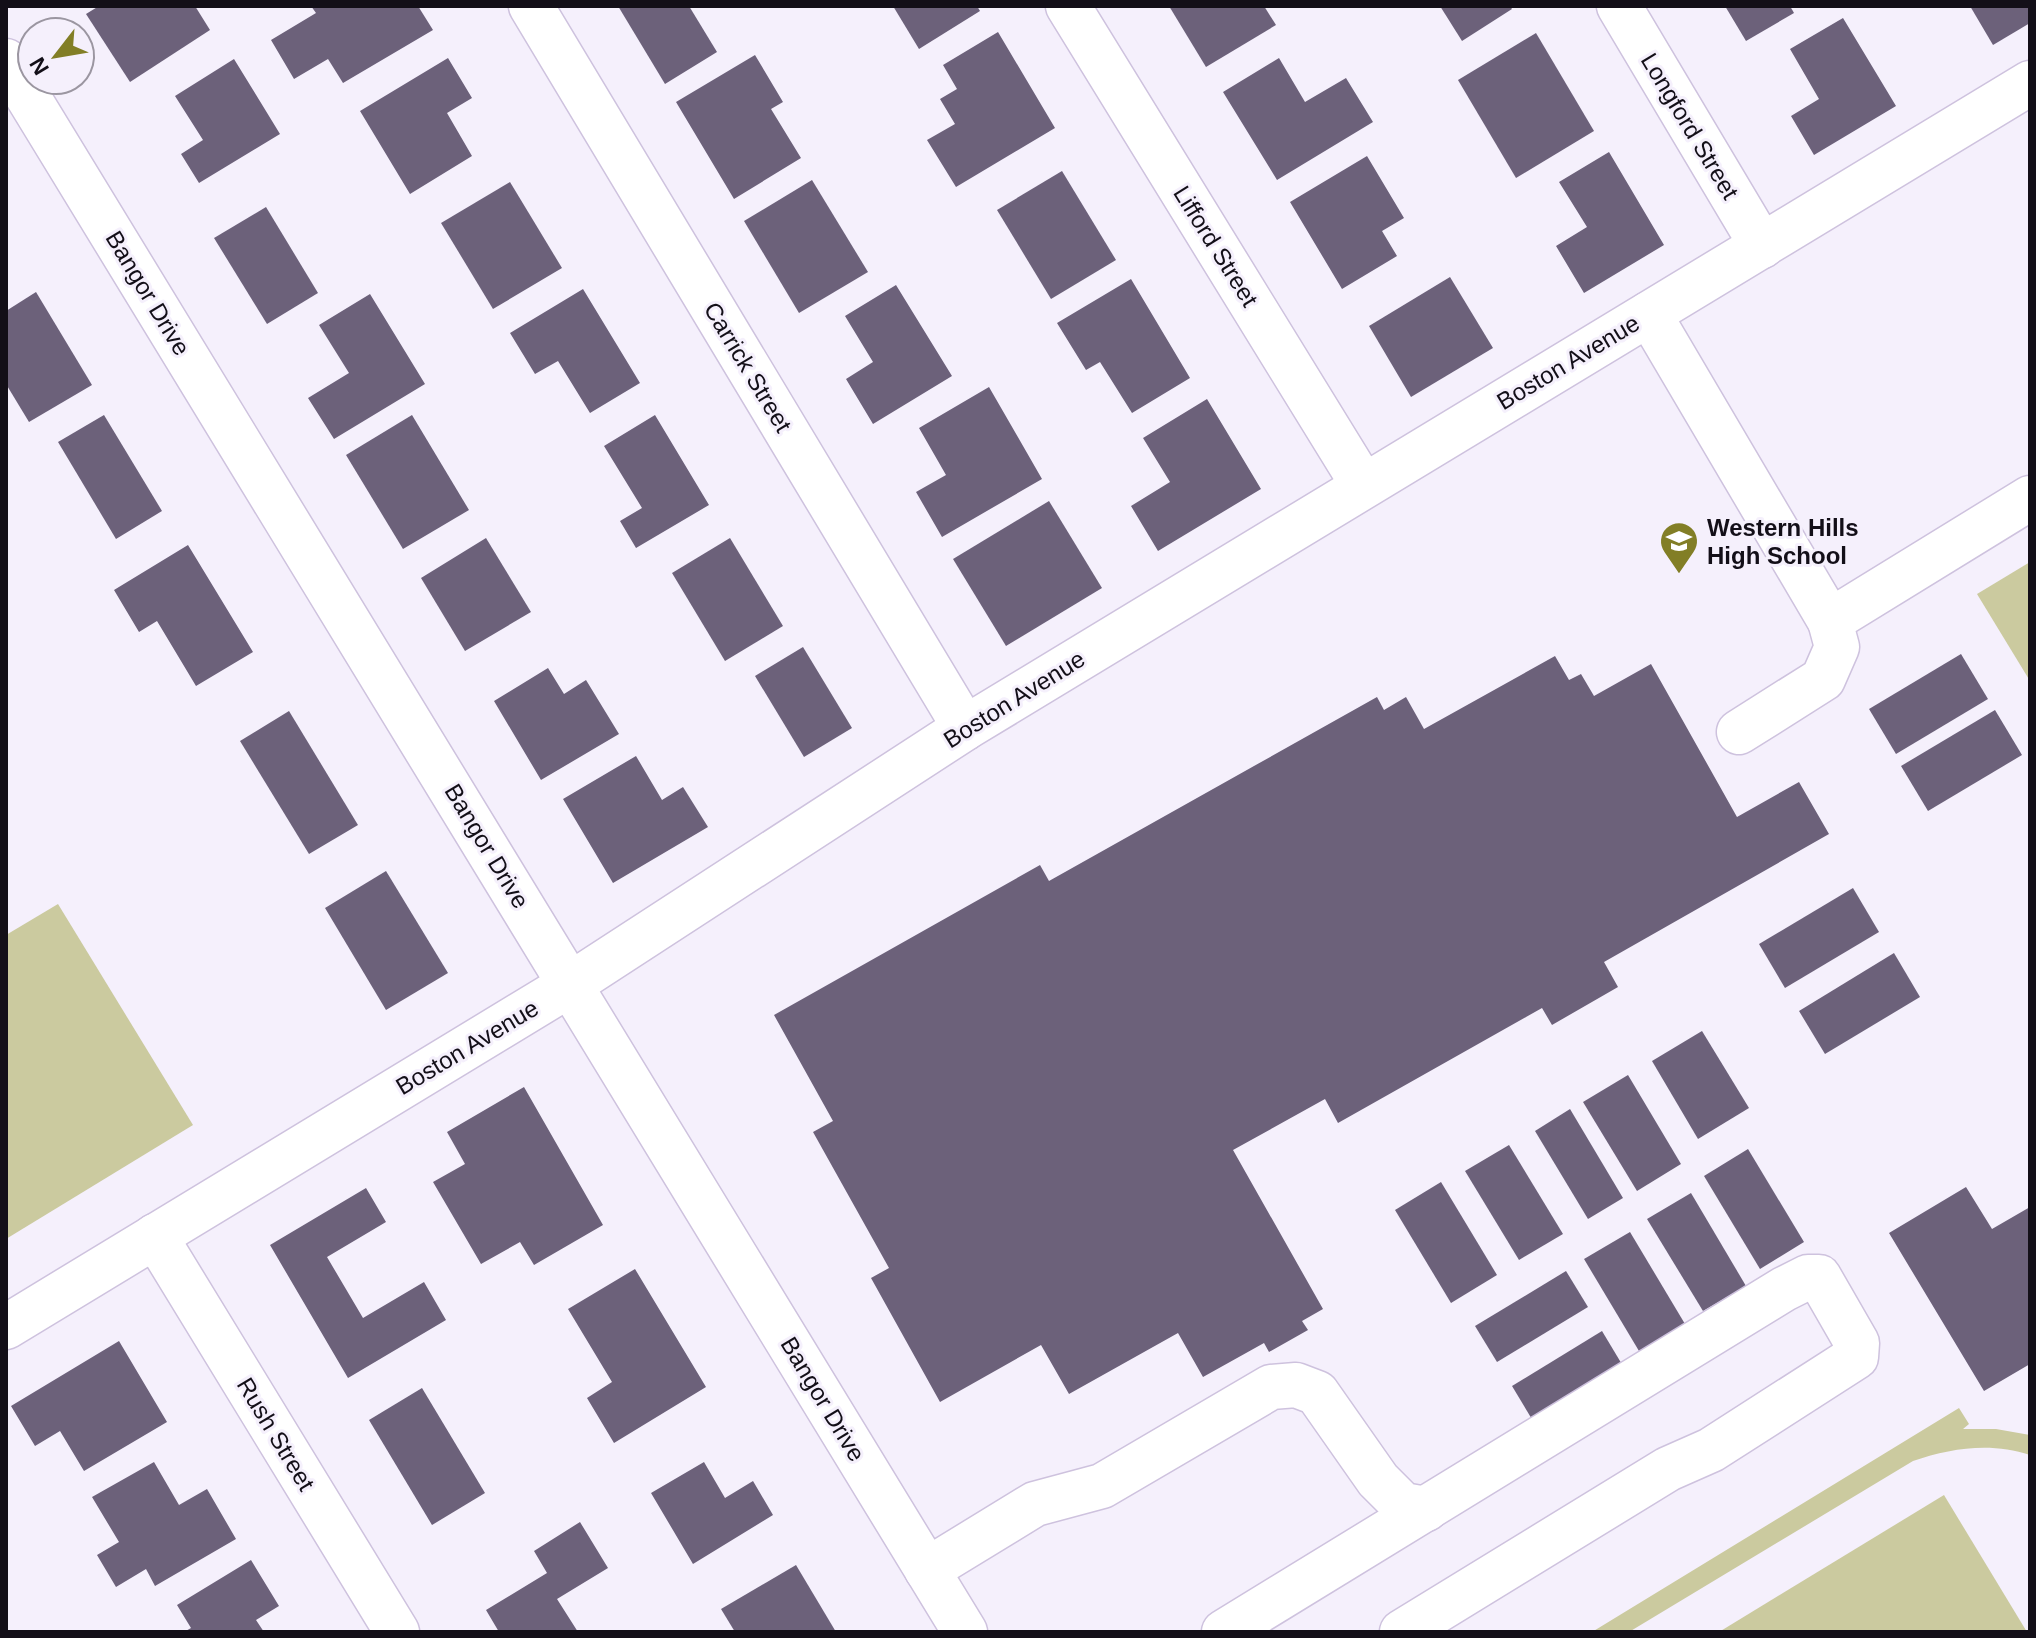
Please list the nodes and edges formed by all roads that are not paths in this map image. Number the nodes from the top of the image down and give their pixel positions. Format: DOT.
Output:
graph roads {
  1 [pos="531,6"];
  2 [pos="1068,6"];
  3 [pos="1619,6"];
  4 [pos="6,61"];
  5 [pos="2030,83"];
  6 [pos="1762,246"];
  7 [pos="1649,314"];
  8 [pos="1363,485"];
  9 [pos="2030,498"];
  10 [pos="1830,621"];
  11 [pos="965,728"];
  12 [pos="1739,732"];
  13 [pos="571,984"];
  14 [pos="155,1236"];
  15 [pos="6,1327"];
  16 [pos="1426,1509"];
  17 [pos="927,1570"];
  18 [pos="397,1632"];
  19 [pos="965,1632"];
  20 [pos="1224,1632"];
  21 [pos="1402,1632"];
  1 -- 11 [label="street, Carrick Street"];
  2 -- 8 [label="street, Lifford Street"];
  3 -- 6 [label="street, Longford Street"];
  4 -- 13 [label="street, Bangor Drive"];
  5 -- 6 [label="street, Boston Avenue"];
  6 -- 7 [label="street, Boston Avenue"];
  7 -- 8 [label="street, Boston Avenue"];
  7 -- 10 [label="street"];
  8 -- 11 [label="street, Boston Avenue"];
  9 -- 10 [label="street"];
  10 -- 12 [label="street"];
  11 -- 13 [label="street, Boston Avenue"];
  13 -- 14 [label="street, Boston Avenue"];
  13 -- 17 [label="street, Bangor Drive"];
  14 -- 15 [label="street, Boston Avenue"];
  14 -- 18 [label="street, Rush Street"];
  16 -- 17 [label="street"];
  16 -- 20 [label="street"];
  16 -- 21 [label="street"];
  17 -- 19 [label="street, Bangor Drive"];
}
